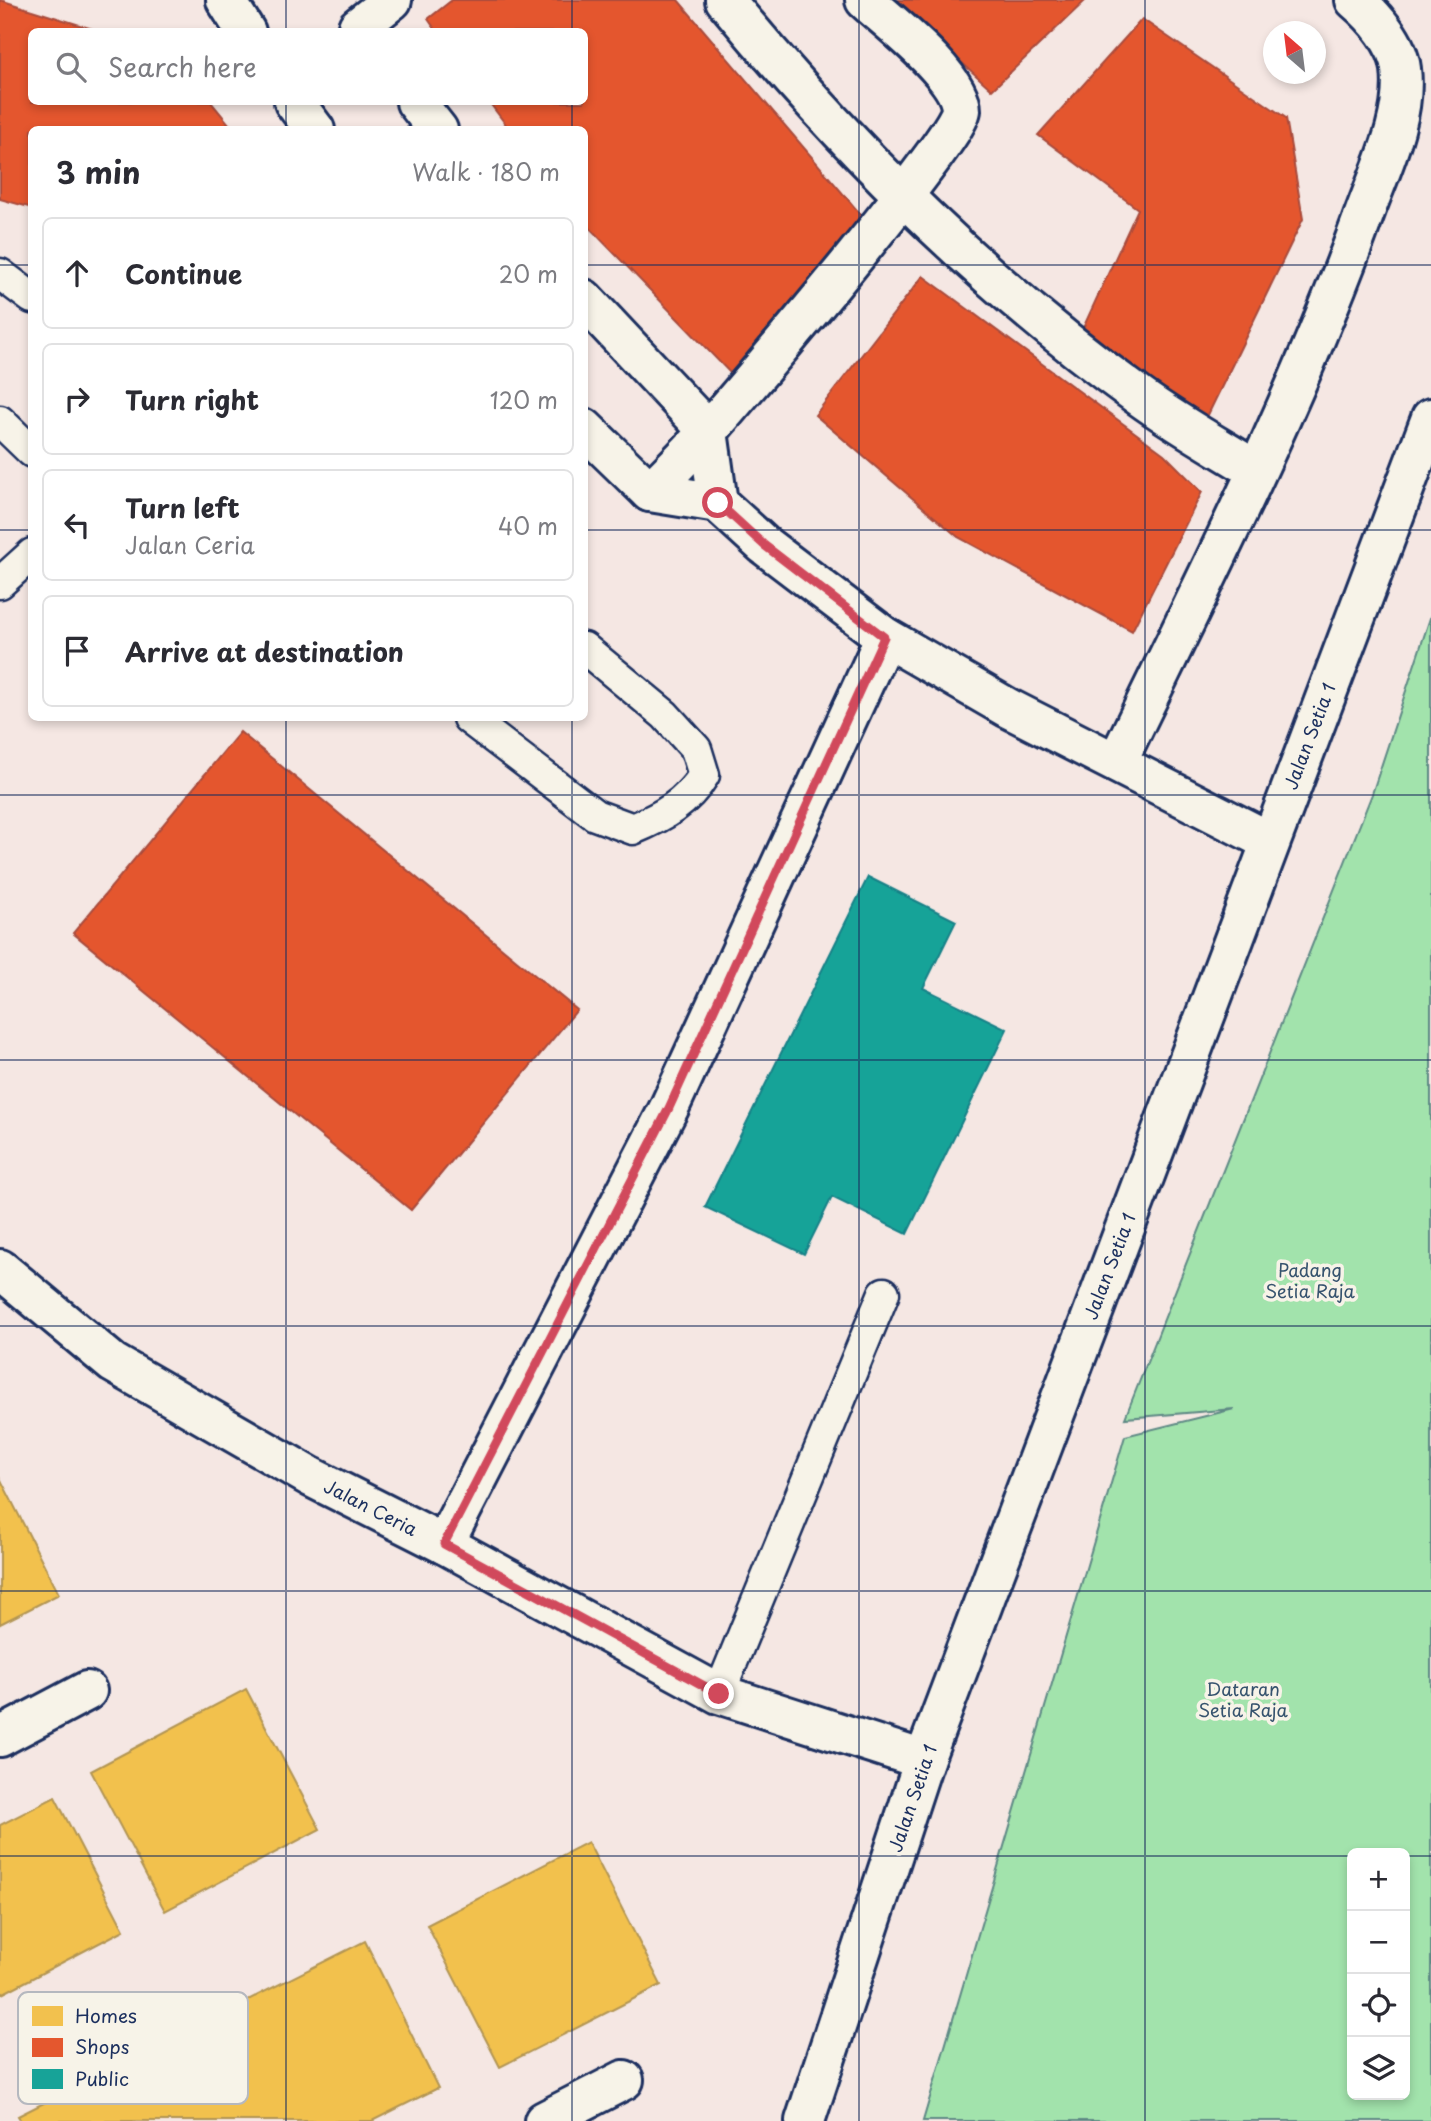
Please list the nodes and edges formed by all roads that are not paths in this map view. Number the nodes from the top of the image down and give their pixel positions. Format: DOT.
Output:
graph roads {
  1 [pos="226,0"];
  2 [pos="392,0"];
  3 [pos="725,0"];
  4 [pos="865,0"];
  5 [pos="1355,0"];
  6 [pos="354,19"];
  7 [pos="244,28"];
  8 [pos="295,105"];
  9 [pos="418,105"];
  10 [pos="312,126"];
  11 [pos="435,126"];
  12 [pos="902,196"];
  13 [pos="0,274"];
  14 [pos="28,295"];
  15 [pos="588,303"];
  16 [pos="1431,418"];
  17 [pos="0,421"];
  18 [pos="708,431"];
  19 [pos="588,432"];
  20 [pos="28,448"];
  21 [pos="1256,470"];
  22 [pos="650,492"];
  23 [pos="718,503"];
  24 [pos="28,558"];
  25 [pos="0,583"];
  26 [pos="884,637"];
  27 [pos="588,651"];
  28 [pos="472,721"];
  29 [pos="1116,762"];
  30 [pos="1269,841"];
  31 [pos="0,1269"];
  32 [pos="884,1293"];
  33 [pos="444,1544"];
  34 [pos="87,1691"];
  35 [pos="719,1694"];
  36 [pos="0,1737"];
  37 [pos="924,1760"];
  38 [pos="624,2080"];
  39 [pos="544,2121"];
  40 [pos="806,2121"];
  1 -- 7 [label="street"];
  2 -- 6 [label="street"];
  3 -- 12 [label="street"];
  4 -- 12 [label="street"];
  5 -- 21 [label="street"];
  8 -- 10 [label="street"];
  9 -- 11 [label="street"];
  12 -- 18 [label="street"];
  12 -- 21 [label="street"];
  13 -- 14 [label="lane"];
  15 -- 18 [label="street"];
  16 -- 30 [label="street, Jalan Setia 1"];
  17 -- 20 [label="lane"];
  18 -- 22 [label="street"];
  18 -- 23 [label="street"];
  19 -- 22 [label="street"];
  21 -- 29 [label="street"];
  22 -- 23 [label="street"];
  23 -- 26 [label="street"];
  24 -- 25 [label="lane"];
  26 -- 29 [label="street"];
  26 -- 33 [label="street"];
  27 -- 28 [label="lane"];
  29 -- 30 [label="street"];
  30 -- 37 [label="street, Jalan Setia 1"];
  31 -- 33 [label="street, Jalan Ceria"];
  32 -- 35 [label="lane"];
  33 -- 35 [label="street, Jalan Ceria"];
  34 -- 36 [label="street"];
  35 -- 37 [label="street, Jalan Ceria"];
  37 -- 40 [label="street, Jalan Setia 1"];
  38 -- 39 [label="street"];
}
